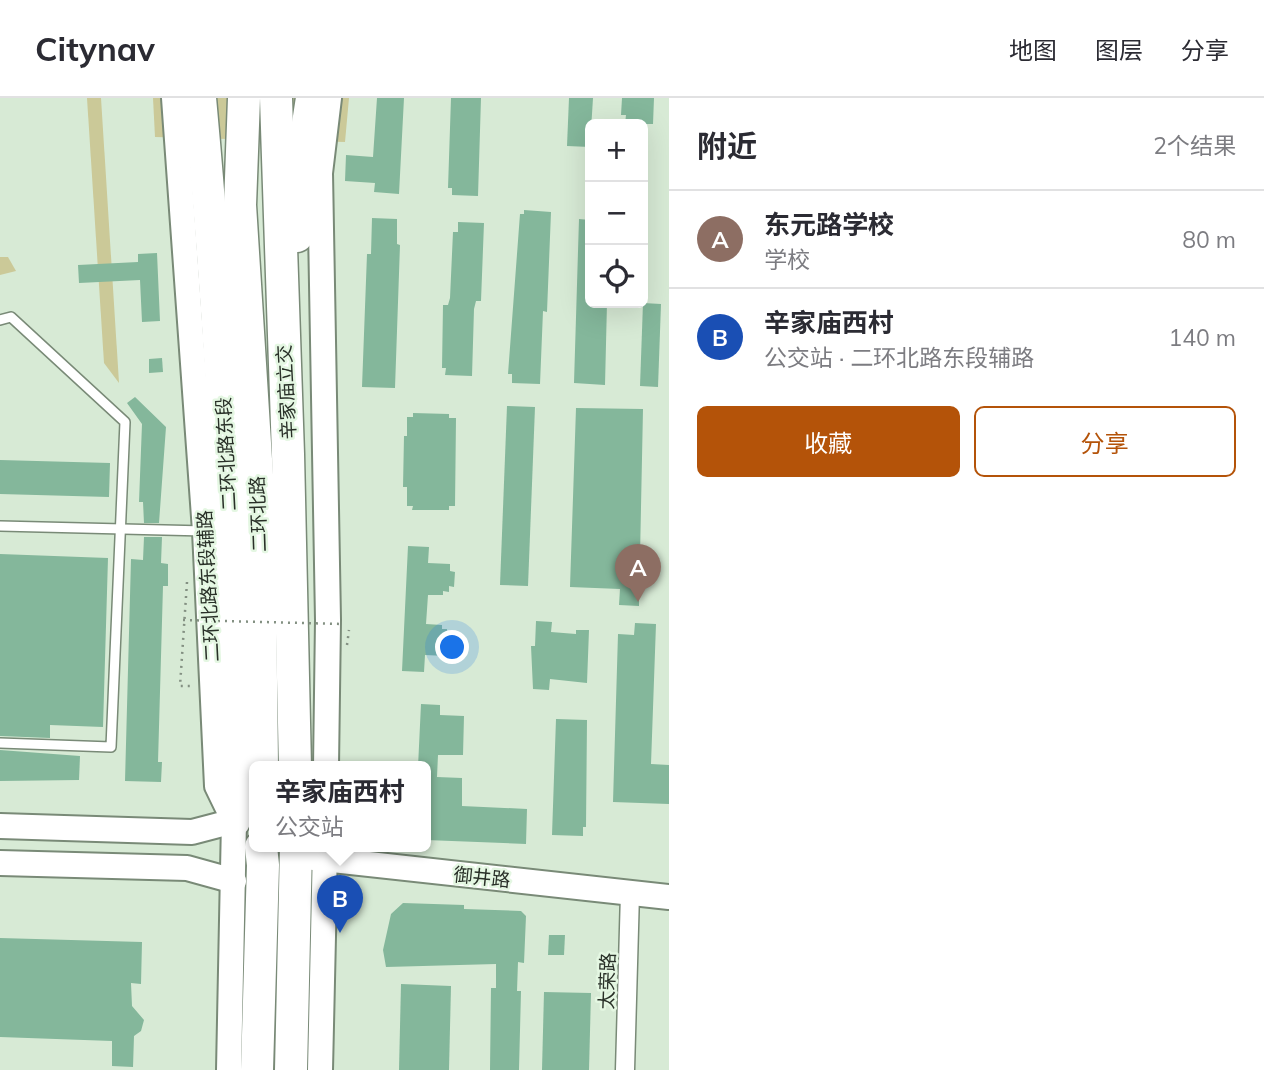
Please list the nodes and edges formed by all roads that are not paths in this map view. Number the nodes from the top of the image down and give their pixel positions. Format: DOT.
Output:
graph roads {
  1 [pos="174,98"];
  2 [pos="200,98"];
  3 [pos="216,98"];
  4 [pos="244,98"];
  5 [pos="276,98"];
  6 [pos="312,98"];
  7 [pos="329,98"];
  8 [pos="230,270"];
  9 [pos="0,320"];
  10 [pos="288,454"];
  11 [pos="0,526"];
  12 [pos="121,529"];
  13 [pos="205,531"];
  14 [pos="235,629"];
  15 [pos="0,743"];
  16 [pos="250,761"];
  17 [pos="262,761"];
  18 [pos="295,761"];
  19 [pos="326,761"];
  20 [pos="234,821"];
  21 [pos="0,826"];
  22 [pos="310,852"];
  23 [pos="262,853"];
  24 [pos="0,863"];
  25 [pos="234,881"];
  26 [pos="630,893"];
  27 [pos="669,897"];
  28 [pos="229,1070"];
  29 [pos="257,1070"];
  30 [pos="291,1070"];
  31 [pos="320,1070"];
  32 [pos="625,1070"];
  1 -- 13 [label="main road, 二环北路东段辅路"];
  2 -- 8 [label="highway"];
  3 -- 8 [label="highway"];
  4 -- 8 [label="highway"];
  5 -- 10 [label="highway, 辛家庙立交"];
  6 -- 10 [label="highway, 辛家庙立交"];
  7 -- 19 [label="main road"];
  8 -- 14 [label="highway, 二环北路东段"];
  8 -- 17 [label="highway, 二环北路"];
  9 -- 12 [label="lane"];
  10 -- 18 [label="highway, 二环北路"];
  11 -- 12 [label="lane"];
  12 -- 13 [label="lane"];
  12 -- 15 [label="lane"];
  13 -- 20 [label="main road, 二环北路东段辅路"];
  14 -- 16 [label="highway"];
  14 -- 20 [label="highway"];
  20 -- 21 [label="main road"];
  20 -- 25 [label="main road, 二环北路东段辅路"];
  22 -- 26 [label="main road, 御井路"];
  22 -- 30 [label="highway"];
  22 -- 31 [label="main road"];
  23 -- 29 [label="highway"];
  24 -- 25 [label="main road"];
  25 -- 28 [label="main road, 二环北路东段辅路"];
  26 -- 27 [label="main road, 御井路"];
  26 -- 32 [label="street, 太荣路"];
}
